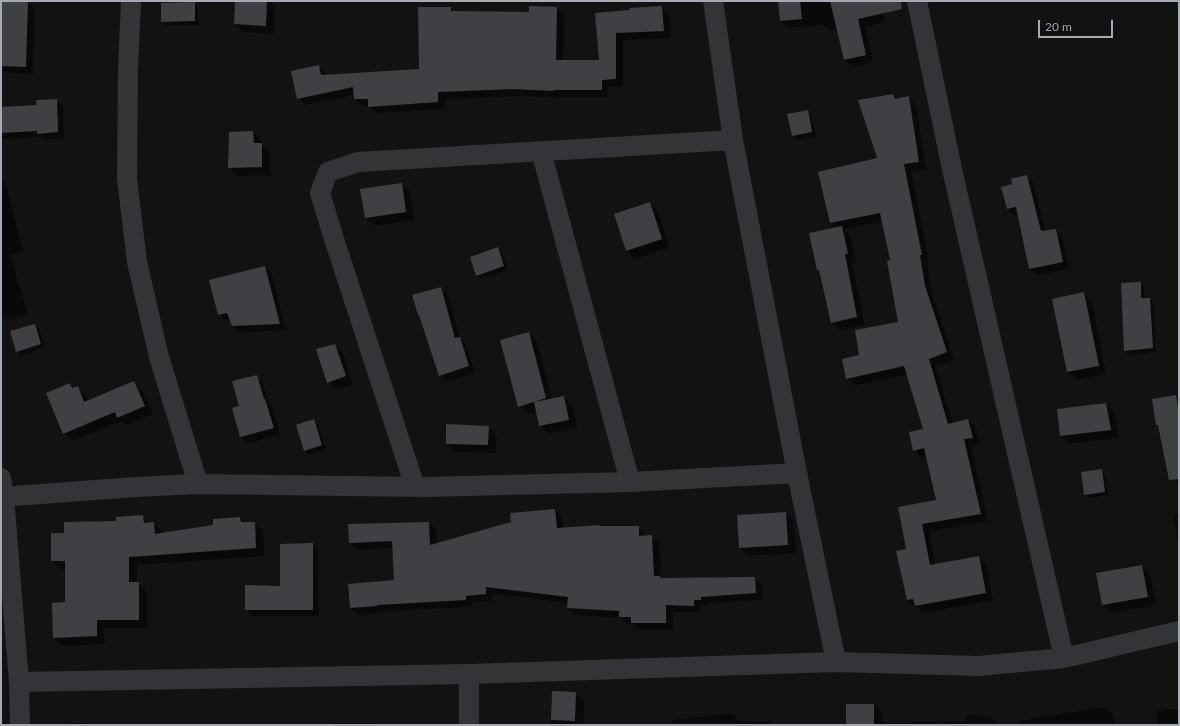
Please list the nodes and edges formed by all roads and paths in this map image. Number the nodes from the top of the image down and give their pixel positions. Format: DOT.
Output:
graph roads {
  1 [pos="131,1"];
  2 [pos="713,1"];
  3 [pos="917,1"];
  4 [pos="732,140"];
  5 [pos="541,151"];
  6 [pos="797,472"];
  7 [pos="630,482"];
  8 [pos="198,484"];
  9 [pos="415,487"];
  10 [pos="2,491"];
  11 [pos="1179,631"];
  12 [pos="1064,658"];
  13 [pos="836,662"];
  14 [pos="469,674"];
  15 [pos="19,682"];
  16 [pos="20,725"];
  17 [pos="469,725"];
  1 -- 8 [label="street"];
  2 -- 4 [label="street"];
  3 -- 12 [label="street"];
  4 -- 5 [label="street"];
  4 -- 6 [label="street"];
  5 -- 7 [label="street"];
  5 -- 9 [label="street"];
  6 -- 7 [label="street"];
  6 -- 13 [label="street"];
  7 -- 9 [label="street"];
  8 -- 9 [label="street"];
  8 -- 10 [label="street"];
  10 -- 15 [label="street"];
  11 -- 12 [label="street"];
  12 -- 13 [label="street"];
  13 -- 14 [label="street"];
  14 -- 15 [label="street"];
  14 -- 17 [label="street"];
  15 -- 16 [label="street"];
}
